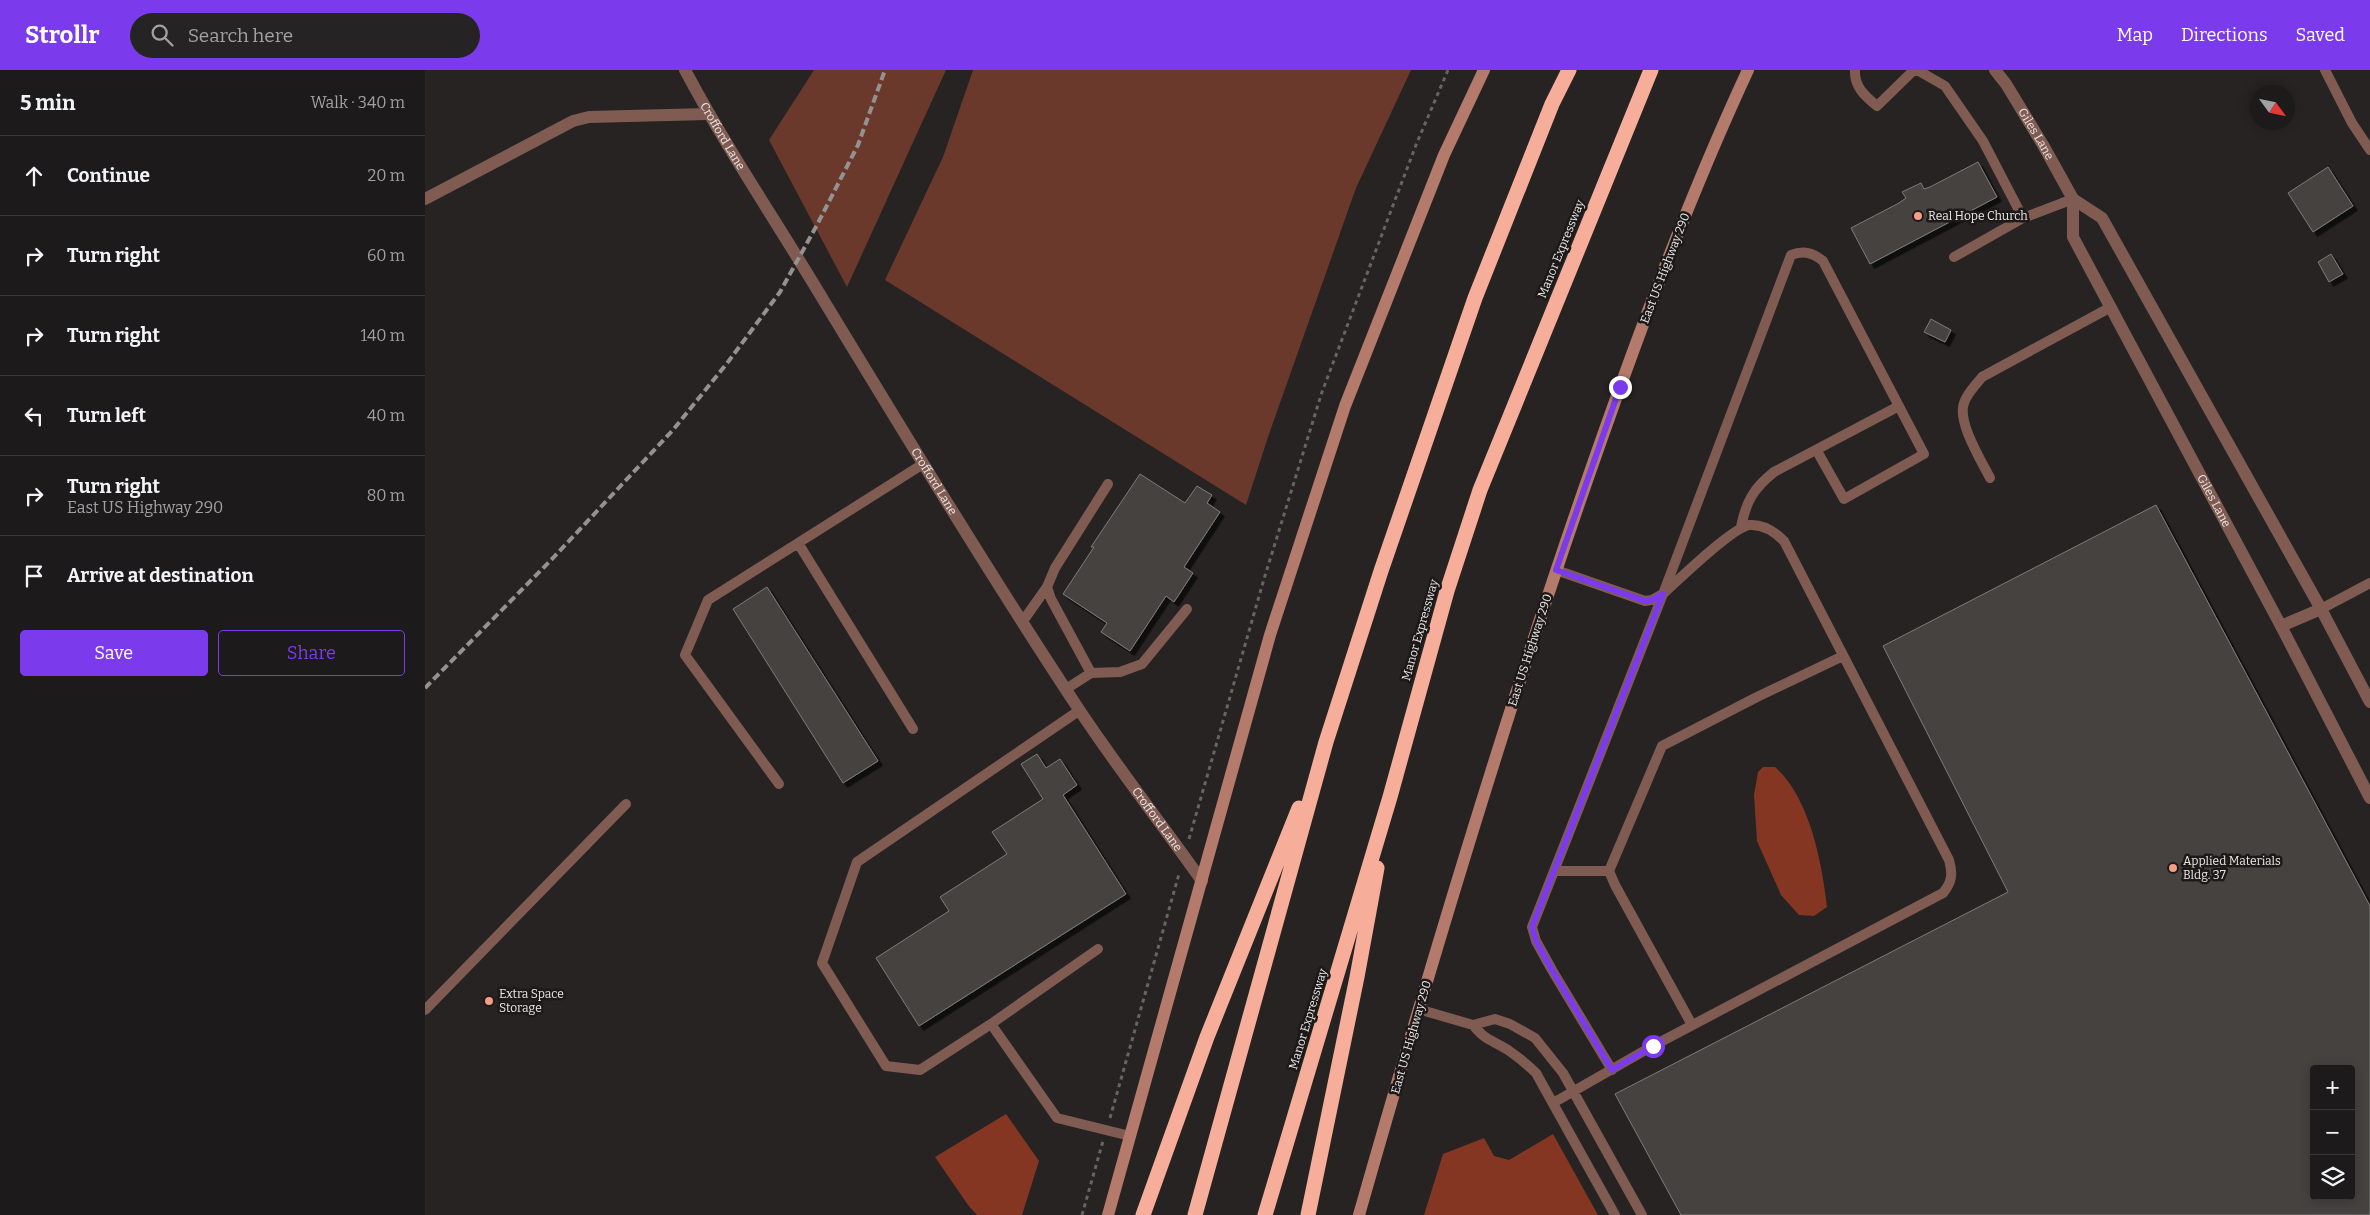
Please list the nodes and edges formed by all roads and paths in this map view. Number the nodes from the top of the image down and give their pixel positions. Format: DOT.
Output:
graph roads {
  1 [pos="685,70"];
  2 [pos="1484,70"];
  3 [pos="1569,70"];
  4 [pos="1651,70"];
  5 [pos="1748,70"];
  6 [pos="1855,70"];
  7 [pos="1915,70"];
  8 [pos="1995,70"];
  9 [pos="2325,70"];
  10 [pos="708,114"];
  11 [pos="2370,150"];
  12 [pos="425,199"];
  13 [pos="2073,199"];
  14 [pos="2023,218"];
  15 [pos="1954,257"];
  16 [pos="2111,307"];
  17 [pos="1899,406"];
  18 [pos="1817,451"];
  19 [pos="923,464"];
  20 [pos="1990,478"];
  21 [pos="1108,484"];
  22 [pos="1741,527"];
  23 [pos="798,543"];
  24 [pos="1556,570"];
  25 [pos="2370,583"];
  26 [pos="1047,587"];
  27 [pos="1663,594"];
  28 [pos="2321,608"];
  29 [pos="1187,609"];
  30 [pos="1023,621"];
  31 [pos="2281,626"];
  32 [pos="1843,656"];
  33 [pos="1091,673"];
  34 [pos="1066,689"];
  35 [pos="2370,702"];
  36 [pos="1080,710"];
  37 [pos="913,729"];
  38 [pos="1326,742"];
  39 [pos="779,784"];
  40 [pos="1390,797"];
  41 [pos="2370,798"];
  42 [pos="626,804"];
  43 [pos="1554,872"];
  44 [pos="1609,872"];
  45 [pos="1202,881"];
  46 [pos="1098,949"];
  47 [pos="1418,1009"];
  48 [pos="425,1010"];
  49 [pos="991,1024"];
  50 [pos="1473,1025"];
  51 [pos="1692,1025"];
  52 [pos="1612,1070"];
  53 [pos="1573,1092"];
  54 [pos="1553,1103"];
  55 [pos="1130,1136"];
  56 [pos="1108,1215"];
  57 [pos="1143,1215"];
  58 [pos="1195,1215"];
  59 [pos="1265,1215"];
  60 [pos="1308,1215"];
  61 [pos="1359,1215"];
  62 [pos="1615,1215"];
  63 [pos="1642,1215"];
  1 -- 10 [label="street, Crofford Lane"];
  2 -- 45 [label="main road"];
  3 -- 38 [label="highway"];
  4 -- 40 [label="highway, Manor Expressway"];
  5 -- 24 [label="main road, East US Highway 290"];
  6 -- 7 [label="lane"];
  7 -- 14 [label="lane"];
  8 -- 13 [label="street, Giles Lane"];
  9 -- 11 [label="lane"];
  10 -- 12 [label="street"];
  10 -- 19 [label="street, Crofford Lane"];
  13 -- 14 [label="lane"];
  13 -- 16 [label="street, Giles Lane"];
  13 -- 28 [label="street, Giles Lane"];
  14 -- 15 [label="lane"];
  16 -- 20 [label="lane"];
  16 -- 31 [label="street, Giles Lane"];
  17 -- 18 [label="lane"];
  17 -- 18 [label="lane"];
  17 -- 27 [label="lane"];
  18 -- 22 [label="lane"];
  19 -- 23 [label="lane"];
  19 -- 30 [label="street, Crofford Lane"];
  21 -- 26 [label="lane"];
  22 -- 27 [label="lane"];
  22 -- 32 [label="lane"];
  23 -- 37 [label="lane"];
  23 -- 39 [label="lane"];
  24 -- 27 [label="lane"];
  24 -- 47 [label="main road, East US Highway 290"];
  25 -- 28 [label="lane"];
  26 -- 30 [label="lane"];
  26 -- 33 [label="lane"];
  27 -- 43 [label="lane"];
  28 -- 31 [label="street"];
  28 -- 35 [label="street, Giles Lane"];
  29 -- 33 [label="lane"];
  30 -- 34 [label="street, Crofford Lane"];
  31 -- 41 [label="street, Giles Lane"];
  32 -- 44 [label="lane"];
  32 -- 51 [label="lane"];
  33 -- 34 [label="lane"];
  34 -- 36 [label="street, Crofford Lane"];
  36 -- 45 [label="street, Crofford Lane"];
  36 -- 49 [label="lane"];
  38 -- 57 [label="highway"];
  38 -- 58 [label="highway"];
  40 -- 59 [label="highway, Manor Expressway"];
  40 -- 60 [label="highway"];
  42 -- 48 [label="lane"];
  43 -- 44 [label="lane"];
  43 -- 52 [label="lane"];
  44 -- 51 [label="lane"];
  45 -- 55 [label="main road"];
  46 -- 49 [label="lane"];
  47 -- 50 [label="lane"];
  47 -- 61 [label="main road, East US Highway 290"];
  49 -- 55 [label="lane"];
  50 -- 53 [label="lane"];
  50 -- 54 [label="lane"];
  51 -- 52 [label="lane"];
  52 -- 53 [label="lane"];
  53 -- 54 [label="lane"];
  53 -- 63 [label="lane"];
  54 -- 62 [label="lane"];
  55 -- 56 [label="main road"];
}
